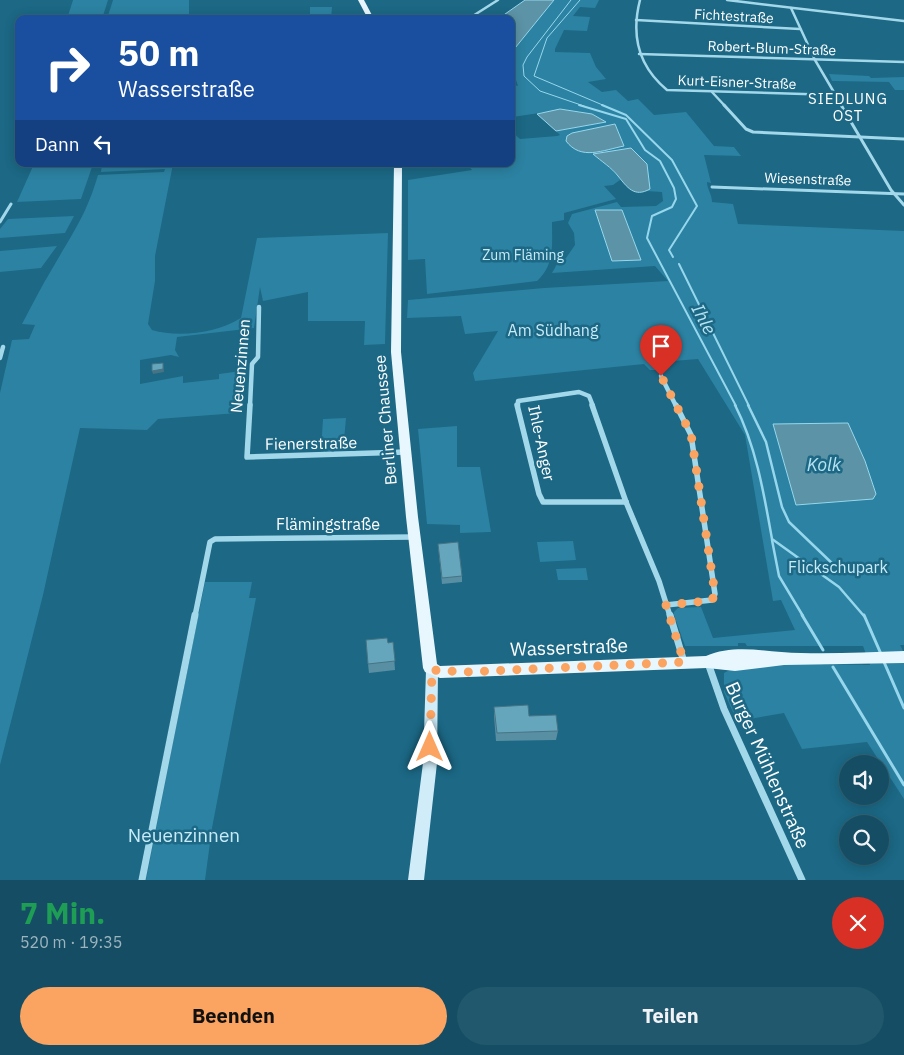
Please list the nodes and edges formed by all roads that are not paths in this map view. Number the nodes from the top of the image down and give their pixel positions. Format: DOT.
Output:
graph roads {
  1 [pos="361,0"];
  2 [pos="498,0"];
  3 [pos="640,0"];
  4 [pos="727,0"];
  5 [pos="791,8"];
  6 [pos="369,15"];
  7 [pos="474,15"];
  8 [pos="636,20"];
  9 [pos="904,21"];
  10 [pos="800,29"];
  11 [pos="639,54"];
  12 [pos="815,60"];
  13 [pos="904,62"];
  14 [pos="712,92"];
  15 [pos="836,96"];
  16 [pos="861,138"];
  17 [pos="904,139"];
  18 [pos="398,167"];
  19 [pos="712,187"];
  20 [pos="894,194"];
  21 [pos="904,194"];
  22 [pos="11,204"];
  23 [pos="904,206"];
  24 [pos="0,222"];
  25 [pos="259,307"];
  26 [pos="3,346"];
  27 [pos="0,358"];
  28 [pos="661,376"];
  29 [pos="406,452"];
  30 [pos="247,457"];
  31 [pos="626,502"];
  32 [pos="414,536"];
  33 [pos="666,605"];
  34 [pos="904,657"];
  35 [pos="684,662"];
  36 [pos="707,662"];
  37 [pos="432,670"];
  38 [pos="142,880"];
  39 [pos="416,880"];
  40 [pos="802,880"];
  1 -- 6 [label="main road"];
  2 -- 7 [label="street"];
  3 -- 8 [label="street"];
  4 -- 5 [label="street"];
  5 -- 9 [label="street"];
  5 -- 10 [label="street"];
  8 -- 10 [label="street, Fichtestraße"];
  8 -- 11 [label="street"];
  10 -- 12 [label="street"];
  11 -- 12 [label="street, Robert-Blum-Straße"];
  11 -- 14 [label="street, Kurt-Eisner-Straße"];
  12 -- 13 [label="street, Robert-Blum-Straße"];
  12 -- 15 [label="street"];
  14 -- 15 [label="street, Kurt-Eisner-Straße"];
  14 -- 16 [label="street"];
  15 -- 16 [label="street"];
  16 -- 17 [label="street"];
  16 -- 20 [label="street"];
  18 -- 29 [label="main road, Berliner Chaussee"];
  19 -- 20 [label="street, Wiesenstraße"];
  20 -- 21 [label="street, Wiesenstraße"];
  20 -- 23 [label="street"];
  22 -- 24 [label="street"];
  25 -- 30 [label="street, Neuenzinnen"];
  26 -- 27 [label="street"];
  28 -- 33 [label="street"];
  29 -- 30 [label="street, Fienerstraße"];
  29 -- 32 [label="main road, Berliner Chaussee"];
  31 -- 31 [label="street, Ihle-Anger"];
  31 -- 33 [label="street, Ihle-Anger"];
  32 -- 37 [label="main road, Berliner Chaussee"];
  32 -- 38 [label="street, Flämingstraße"];
  33 -- 35 [label="street, Ihle-Anger"];
  34 -- 36 [label="main road, Wasserstraße"];
  35 -- 36 [label="main road, Wasserstraße"];
  35 -- 37 [label="main road, Wasserstraße"];
  36 -- 40 [label="street, Burger Mühlenstraße"];
  37 -- 39 [label="street"];
}
